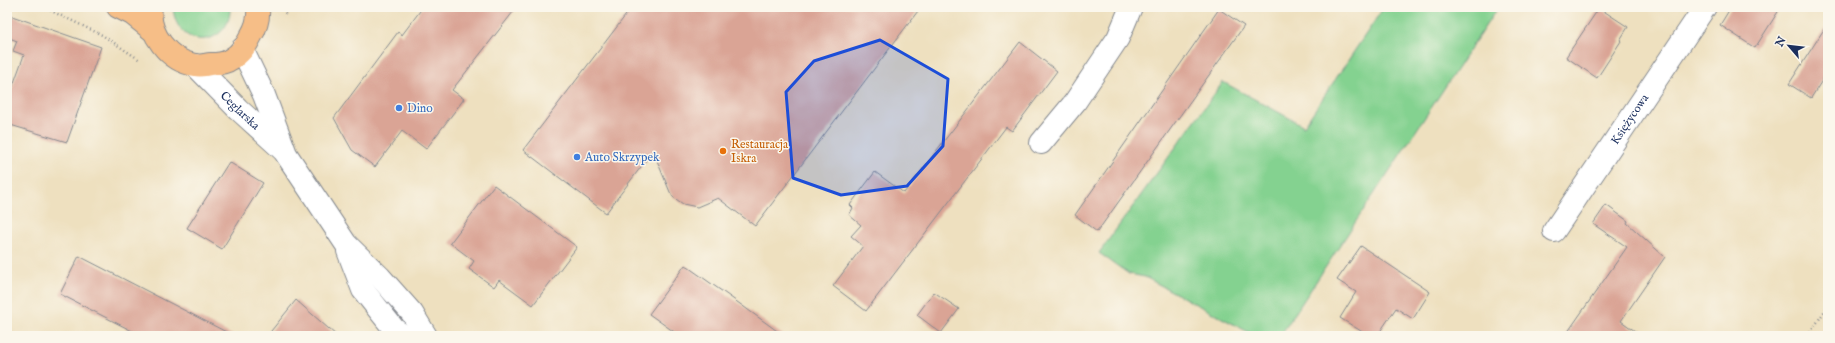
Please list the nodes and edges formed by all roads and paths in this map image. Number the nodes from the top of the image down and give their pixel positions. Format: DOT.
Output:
graph roads {
  1 [pos="43,7"];
  2 [pos="118,7"];
  3 [pos="151,7"];
  4 [pos="258,7"];
  5 [pos="289,7"];
  6 [pos="1131,7"];
  7 [pos="1705,7"];
  8 [pos="283,19"];
  9 [pos="152,30"];
  10 [pos="102,35"];
  11 [pos="242,49"];
  12 [pos="195,65"];
  13 [pos="1041,143"];
  14 [pos="286,154"];
  15 [pos="1554,230"];
  16 [pos="346,244"];
  17 [pos="1828,306"];
  18 [pos="404,336"];
  19 [pos="426,336"];
  20 [pos="1808,336"];
  1 -- 10 [label="path"];
  2 -- 9 [label="main road"];
  3 -- 9 [label="main road"];
  4 -- 11 [label="main road"];
  5 -- 8 [label="path"];
  6 -- 13 [label="street"];
  7 -- 15 [label="street, Księżycowa"];
  9 -- 12 [label="main road"];
  11 -- 12 [label="main road"];
  11 -- 14 [label="street, Ceglarska"];
  12 -- 14 [label="street, Ceglarska"];
  14 -- 16 [label="street, Ceglarska"];
  16 -- 18 [label="street, Ceglarska"];
  16 -- 19 [label="street, Ceglarska"];
  17 -- 20 [label="path"];
}
